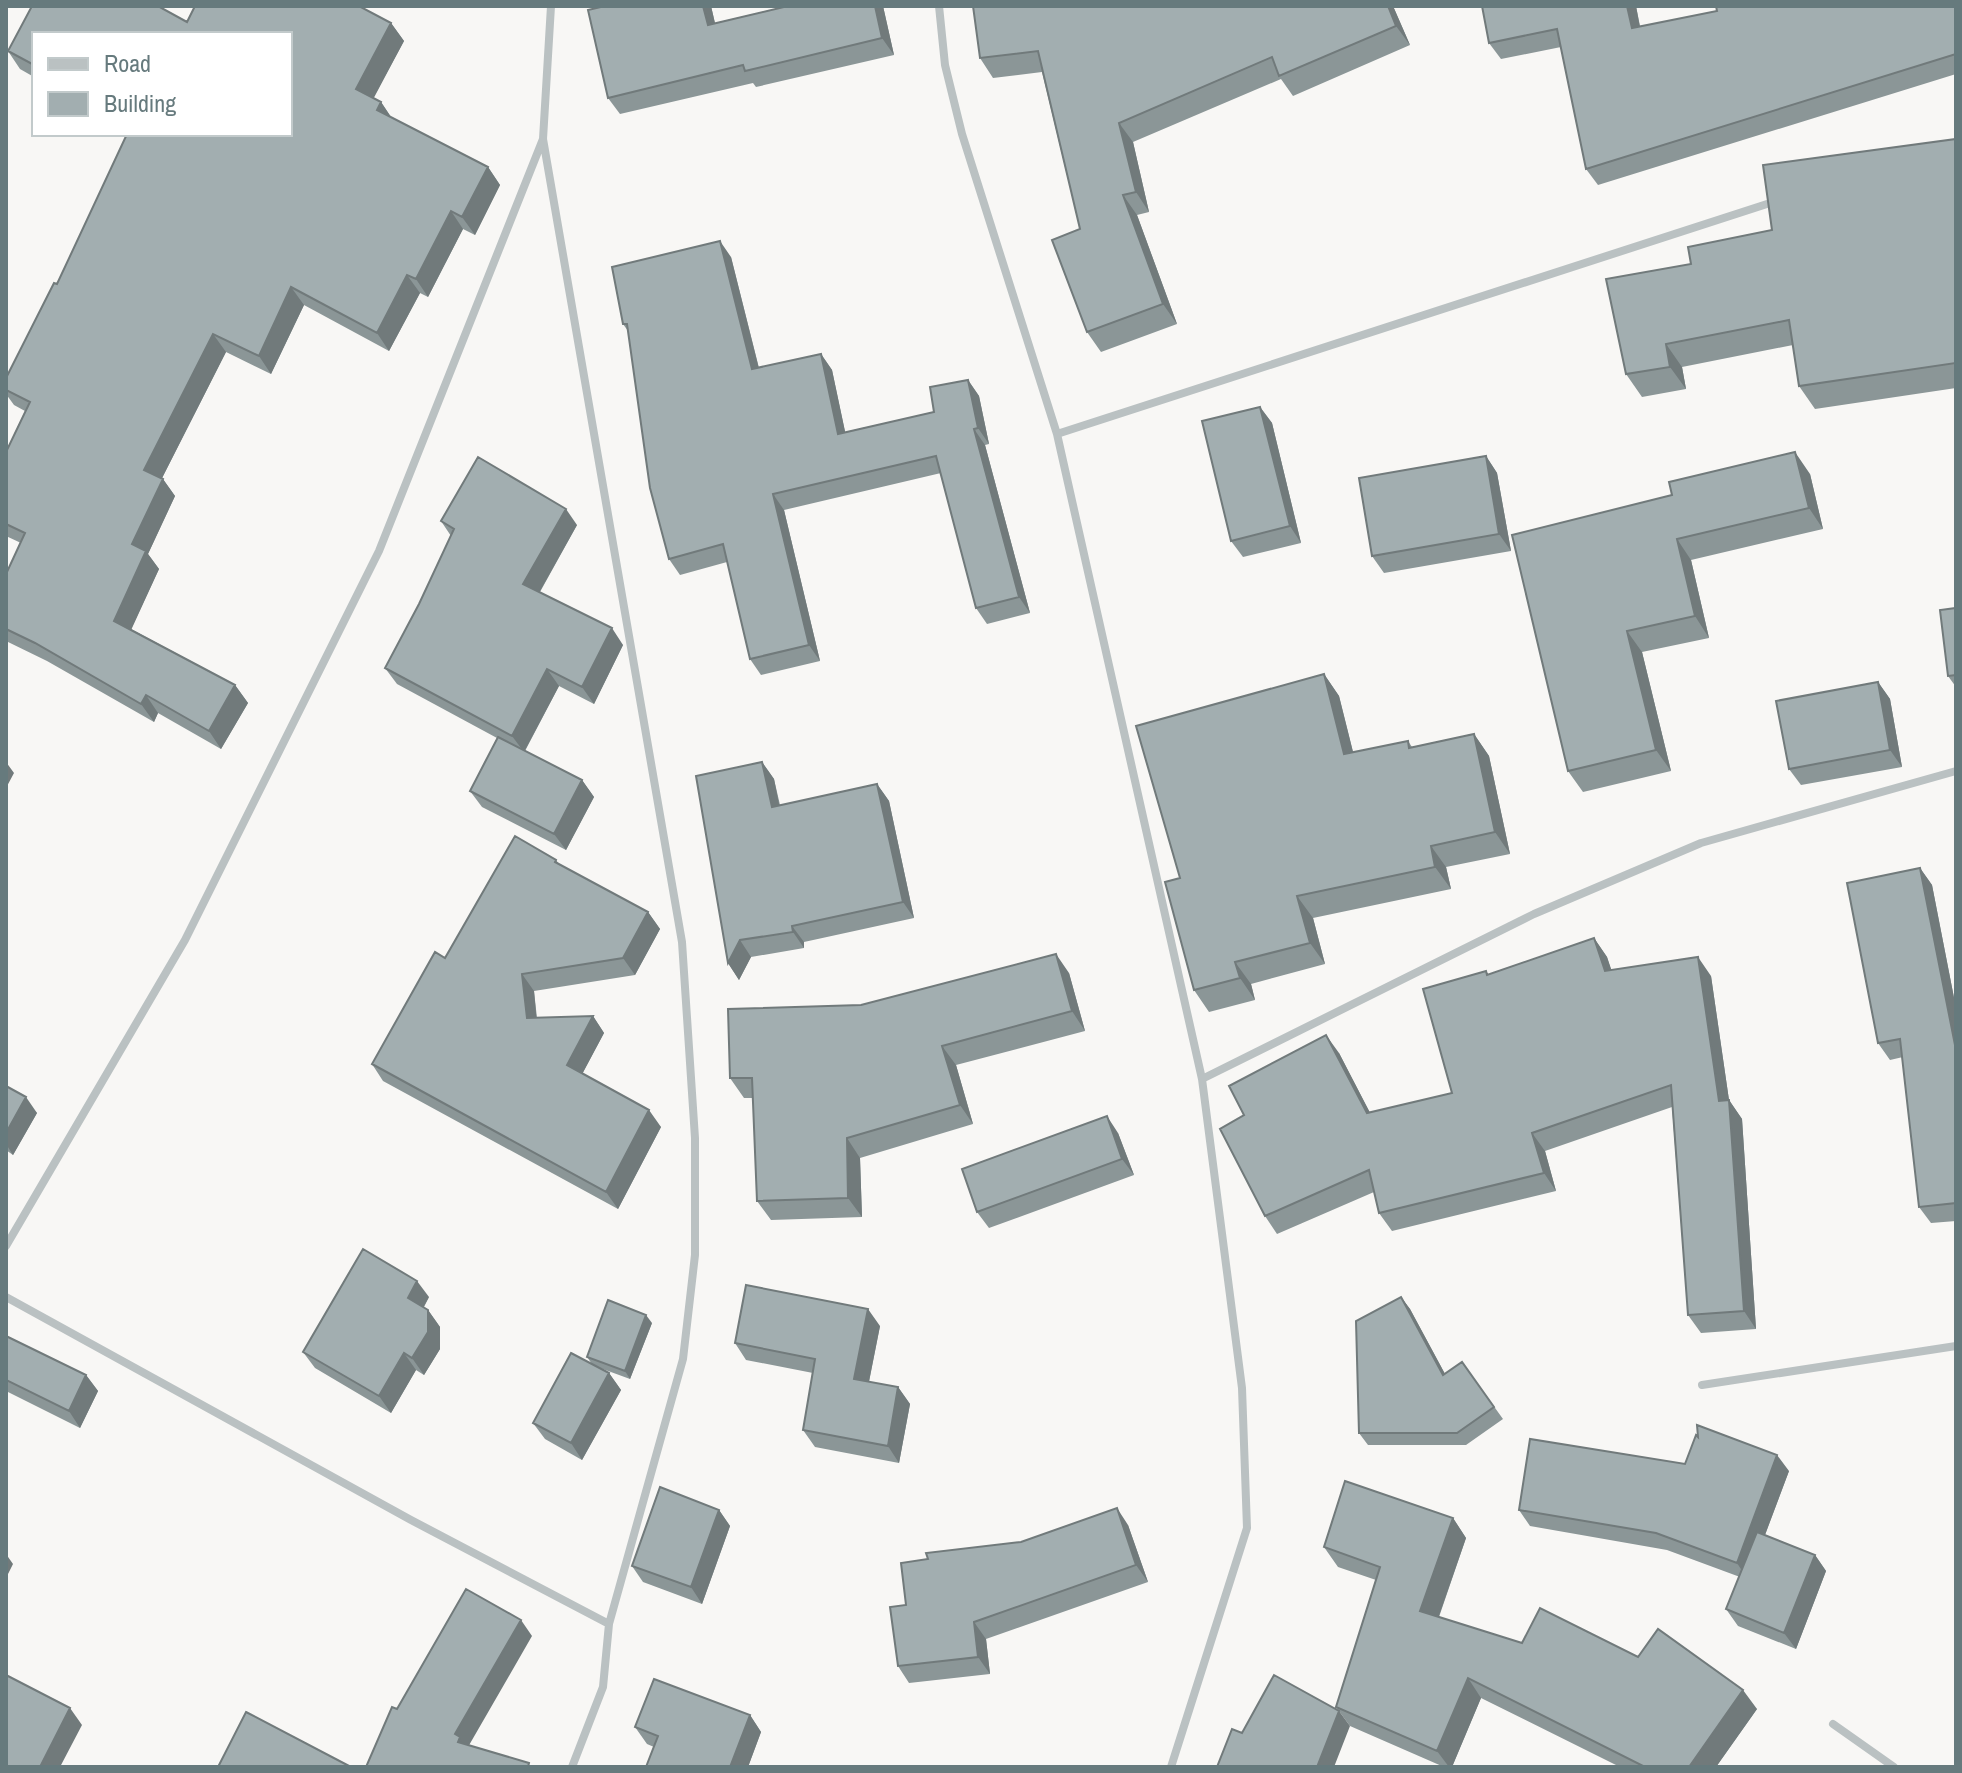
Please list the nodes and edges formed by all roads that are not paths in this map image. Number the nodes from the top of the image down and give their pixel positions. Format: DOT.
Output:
graph roads {
  1 [pos="551,6"];
  2 [pos="939,6"];
  3 [pos="543,139"];
  4 [pos="1767,204"];
  5 [pos="1057,434"];
  6 [pos="1956,771"];
  7 [pos="1202,1079"];
  8 [pos="6,1246"];
  9 [pos="6,1297"];
  10 [pos="1956,1346"];
  11 [pos="1702,1385"];
  12 [pos="609,1624"];
  13 [pos="1833,1724"];
  14 [pos="572,1767"];
  15 [pos="1171,1767"];
  16 [pos="1894,1767"];
  1 -- 3 [label="street"];
  2 -- 5 [label="street"];
  3 -- 8 [label="street"];
  3 -- 12 [label="street"];
  4 -- 5 [label="street"];
  5 -- 7 [label="street"];
  6 -- 7 [label="street"];
  7 -- 15 [label="street"];
  9 -- 12 [label="street"];
  10 -- 11 [label="street"];
  12 -- 14 [label="street"];
  13 -- 16 [label="street"];
}
